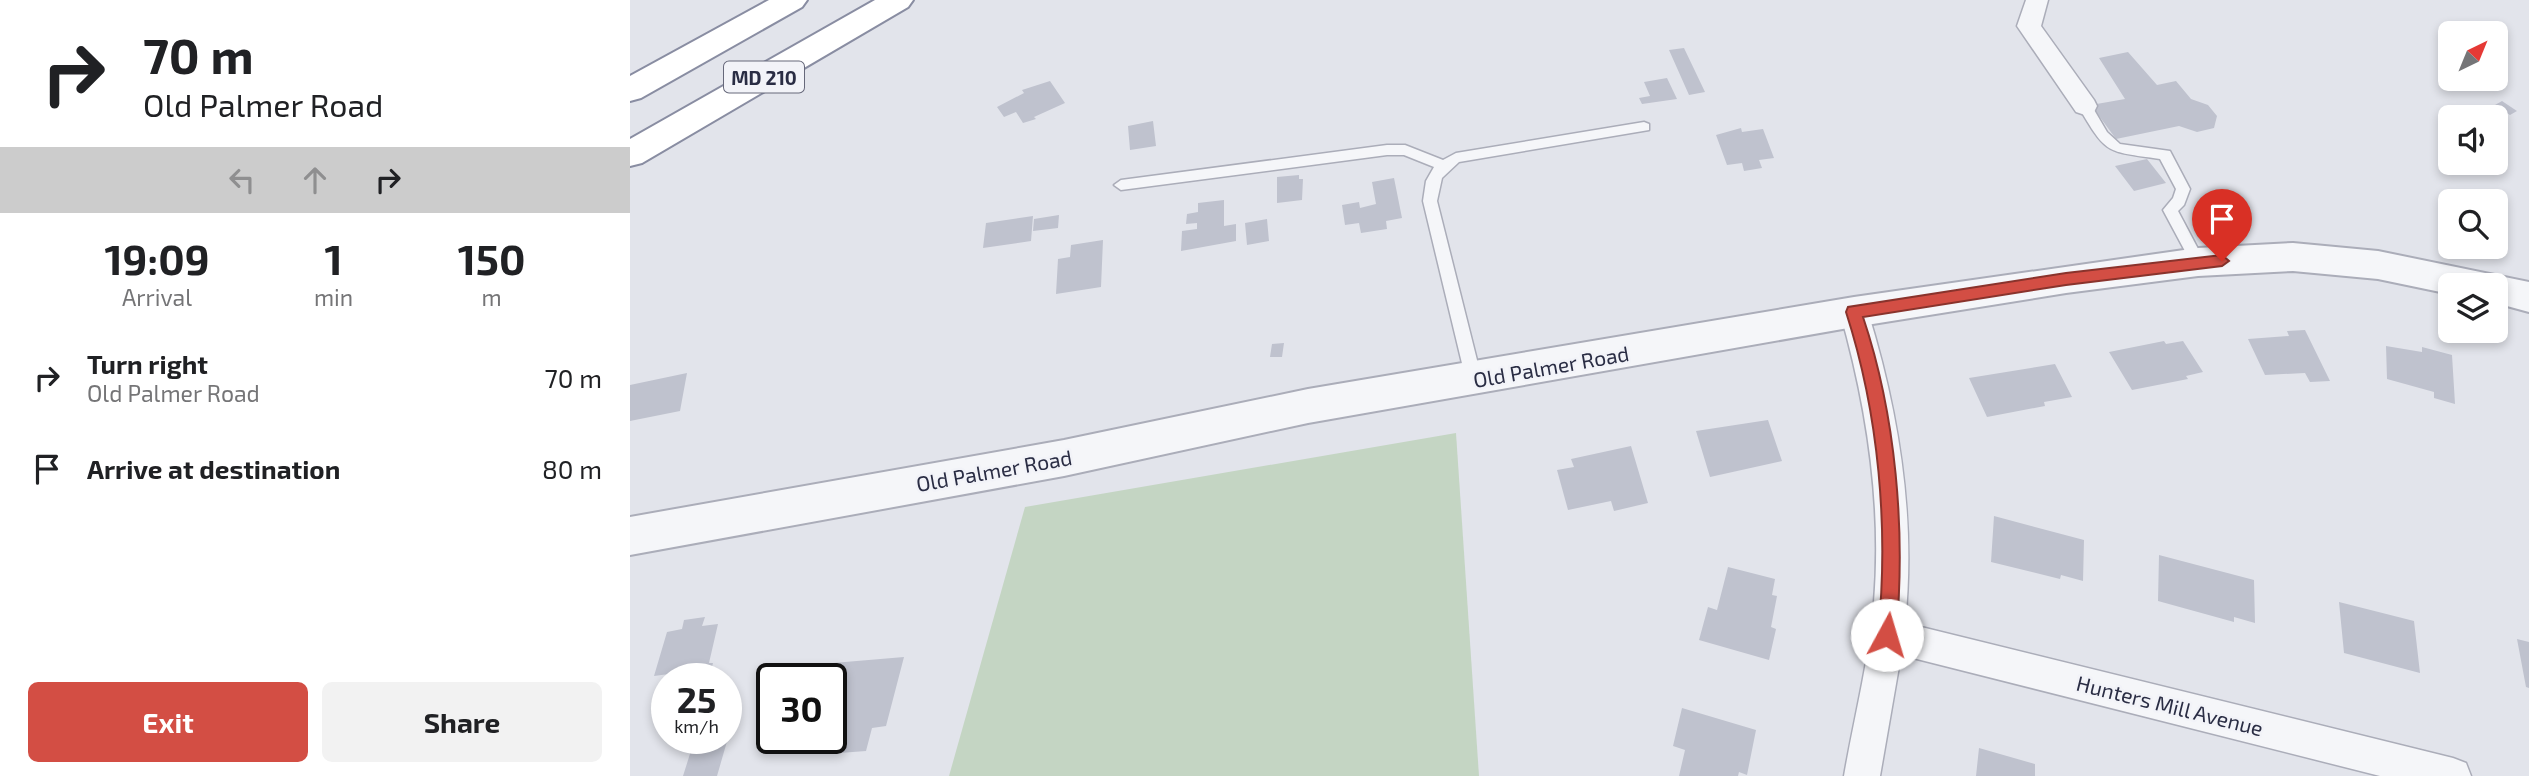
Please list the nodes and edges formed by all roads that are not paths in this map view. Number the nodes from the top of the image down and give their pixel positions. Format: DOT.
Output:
graph roads {
  1 [pos="792,0"];
  2 [pos="898,0"];
  3 [pos="2037,0"];
  4 [pos="630,90"];
  5 [pos="2085,106"];
  6 [pos="1644,127"];
  7 [pos="630,154"];
  8 [pos="1443,164"];
  9 [pos="1122,185"];
  10 [pos="2198,262"];
  11 [pos="2438,277"];
  12 [pos="2508,292"];
  13 [pos="2529,297"];
  14 [pos="1854,312"];
  15 [pos="1474,380"];
  16 [pos="630,536"];
  17 [pos="1887,635"];
  18 [pos="1862,776"];
  19 [pos="2453,776"];
  1 -- 4 [label="highway, MD 210"];
  2 -- 7 [label="highway, MD 210"];
  3 -- 5 [label="street"];
  5 -- 10 [label="lane"];
  6 -- 8 [label="lane"];
  8 -- 9 [label="lane"];
  8 -- 15 [label="lane"];
  10 -- 11 [label="street, Old Palmer Road"];
  10 -- 14 [label="street, Old Palmer Road"];
  12 -- 13 [label="street"];
  14 -- 15 [label="street, Old Palmer Road"];
  14 -- 17 [label="street"];
  15 -- 16 [label="street, Old Palmer Road"];
  17 -- 18 [label="street"];
  17 -- 19 [label="street, Hunters Mill Avenue"];
}
